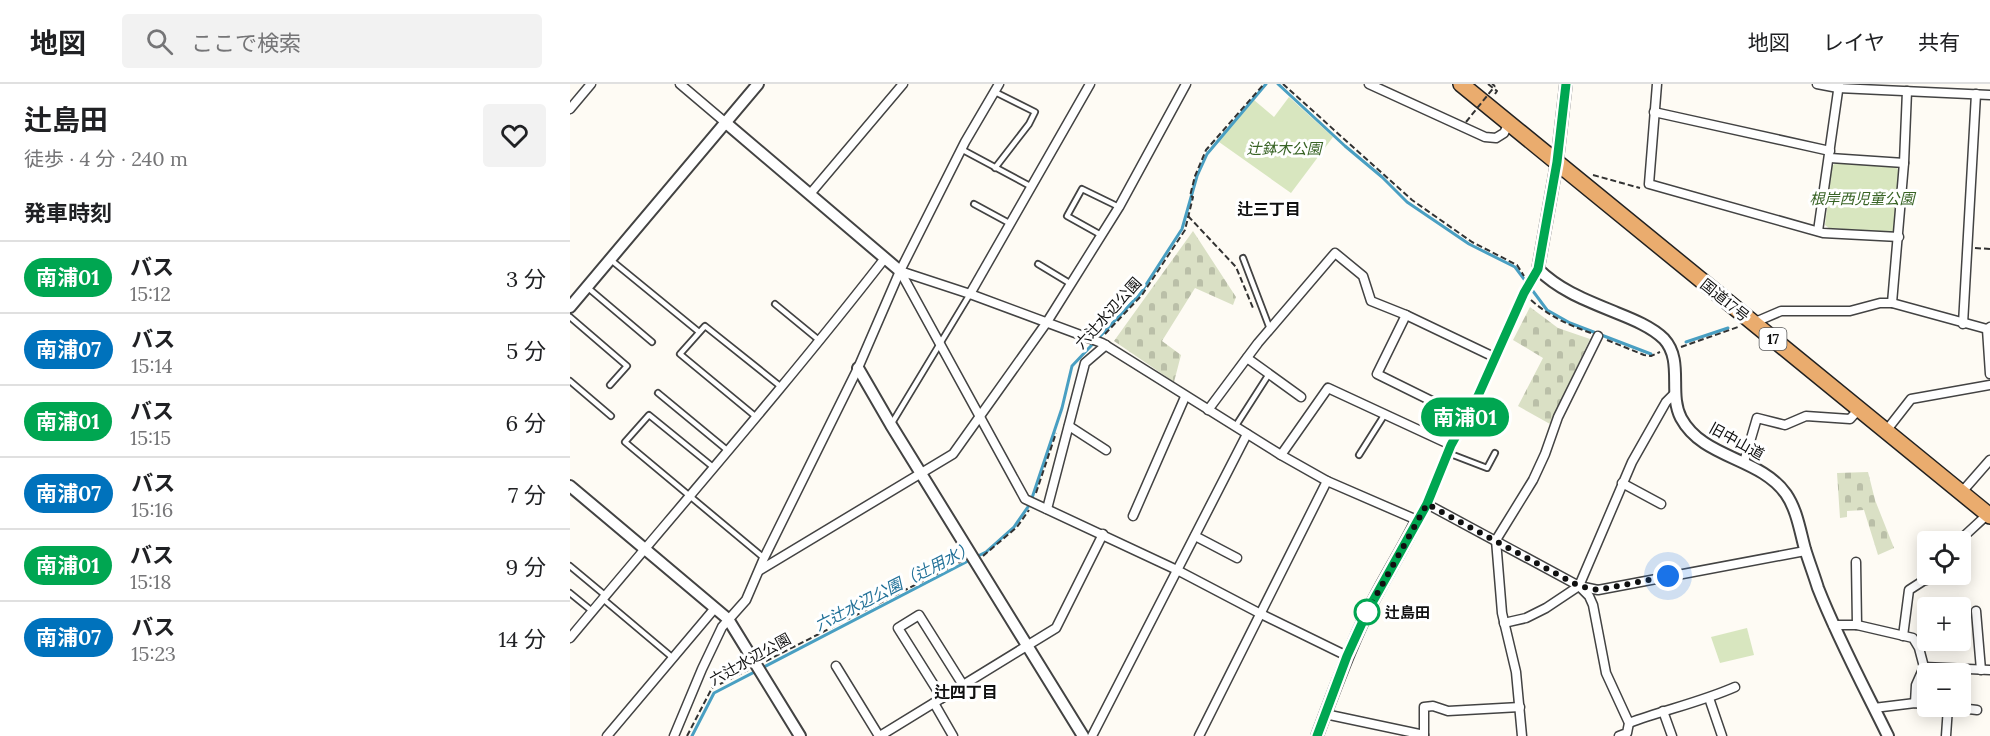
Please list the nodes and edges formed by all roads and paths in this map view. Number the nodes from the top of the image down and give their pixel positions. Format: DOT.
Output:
graph roads {
  1 [pos="591,84"];
  2 [pos="680,84"];
  3 [pos="758,84"];
  4 [pos="903,84"];
  5 [pos="1090,84"];
  6 [pos="1186,84"];
  7 [pos="1264,84"];
  8 [pos="1283,84"];
  9 [pos="1369,84"];
  10 [pos="1461,84"];
  11 [pos="1488,84"];
  12 [pos="1566,84"];
  13 [pos="1657,84"];
  14 [pos="1817,84"];
  15 [pos="1493,86"];
  16 [pos="1838,86"];
  17 [pos="997,88"];
  18 [pos="1907,91"];
  19 [pos="1976,94"];
  20 [pos="1990,95"];
  21 [pos="1492,97"];
  22 [pos="570,109"];
  23 [pos="1654,112"];
  24 [pos="1466,122"];
  25 [pos="726,123"];
  26 [pos="1509,123"];
  27 [pos="961,149"];
  28 [pos="1830,154"];
  29 [pos="1557,162"];
  30 [pos="1904,163"];
  31 [pos="995,168"];
  32 [pos="1584,173"];
  33 [pos="1030,186"];
  34 [pos="1648,190"];
  35 [pos="810,194"];
  36 [pos="975,204"];
  37 [pos="1119,207"];
  38 [pos="1188,216"];
  39 [pos="1009,223"];
  40 [pos="1818,231"];
  41 [pos="1101,235"];
  42 [pos="1899,237"];
  43 [pos="1969,248"];
  44 [pos="1990,249"];
  45 [pos="885,258"];
  46 [pos="1243,258"];
  47 [pos="610,260"];
  48 [pos="1038,264"];
  49 [pos="1538,269"];
  50 [pos="900,271"];
  51 [pos="1529,283"];
  52 [pos="1071,284"];
  53 [pos="587,287"];
  54 [pos="1524,293"];
  55 [pos="574,294"];
  56 [pos="970,294"];
  57 [pos="1892,303"];
  58 [pos="776,304"];
  59 [pos="570,307"];
  60 [pos="1406,315"];
  61 [pos="1256,316"];
  62 [pos="570,317"];
  63 [pos="1047,322"];
  64 [pos="1747,324"];
  65 [pos="1963,324"];
  66 [pos="1270,329"];
  67 [pos="1989,331"];
  68 [pos="699,332"];
  69 [pos="1598,336"];
  70 [pos="820,341"];
  71 [pos="652,342"];
  72 [pos="1102,343"];
  73 [pos="939,344"];
  74 [pos="1670,348"];
  75 [pos="1494,357"];
  76 [pos="1247,358"];
  77 [pos="858,368"];
  78 [pos="1269,374"];
  79 [pos="1990,374"];
  80 [pos="570,381"];
  81 [pos="610,385"];
  82 [pos="1990,385"];
  83 [pos="780,387"];
  84 [pos="658,393"];
  85 [pos="1675,393"];
  86 [pos="1185,397"];
  87 [pos="1301,397"];
  88 [pos="1859,409"];
  89 [pos="1208,410"];
  90 [pos="1385,414"];
  91 [pos="611,416"];
  92 [pos="755,416"];
  93 [pos="979,417"];
  94 [pos="1464,417"];
  95 [pos="891,424"];
  96 [pos="1069,426"];
  97 [pos="1235,427"];
  98 [pos="1057,431"];
  99 [pos="1886,431"];
  100 [pos="1247,434"];
  101 [pos="1449,449"];
  102 [pos="727,450"];
  103 [pos="1106,450"];
  104 [pos="1495,453"];
  105 [pos="1281,455"];
  106 [pos="1359,455"];
  107 [pos="1990,460"];
  108 [pos="1744,462"];
  109 [pos="713,467"];
  110 [pos="922,473"];
  111 [pos="1327,481"];
  112 [pos="1622,483"];
  113 [pos="570,486"];
  114 [pos="1962,493"];
  115 [pos="689,495"];
  116 [pos="1033,502"];
  117 [pos="1427,504"];
  118 [pos="1661,504"];
  119 [pos="1047,509"];
  120 [pos="1989,515"];
  121 [pos="1133,516"];
  122 [pos="1417,520"];
  123 [pos="1970,531"];
  124 [pos="1103,534"];
  125 [pos="1195,536"];
  126 [pos="1496,540"];
  127 [pos="645,549"];
  128 [pos="1805,551"];
  129 [pos="764,558"];
  130 [pos="973,558"];
  131 [pos="1237,558"];
  132 [pos="1856,562"];
  133 [pos="570,566"];
  134 [pos="759,570"];
  135 [pos="1177,570"];
  136 [pos="1917,585"];
  137 [pos="1579,586"];
  138 [pos="570,593"];
  139 [pos="604,598"];
  140 [pos="715,608"];
  141 [pos="592,611"];
  142 [pos="1976,611"];
  143 [pos="1259,613"];
  144 [pos="728,619"];
  145 [pos="1504,623"];
  146 [pos="1833,625"];
  147 [pos="1857,625"];
  148 [pos="1903,636"];
  149 [pos="570,638"];
  150 [pos="1027,646"];
  151 [pos="1347,656"];
  152 [pos="673,658"];
  153 [pos="1923,663"];
  154 [pos="757,666"];
  155 [pos="836,666"];
  156 [pos="1985,670"];
  157 [pos="1917,684"];
  158 [pos="963,685"];
  159 [pos="1735,687"];
  160 [pos="942,698"];
  161 [pos="1709,698"];
  162 [pos="933,703"];
  163 [pos="1916,703"];
  164 [pos="1520,707"];
  165 [pos="1874,708"];
  166 [pos="1971,709"];
  167 [pos="1977,710"];
  168 [pos="1663,711"];
  169 [pos="1325,714"];
  170 [pos="1947,717"];
  171 [pos="1629,723"];
  172 [pos="882,735"];
  173 [pos="1424,735"];
  174 [pos="606,736"];
  175 [pos="674,736"];
  176 [pos="687,736"];
  177 [pos="800,736"];
  178 [pos="953,736"];
  179 [pos="1083,736"];
  180 [pos="1092,736"];
  181 [pos="1199,736"];
  182 [pos="1317,736"];
  183 [pos="1522,736"];
  184 [pos="1619,736"];
  185 [pos="1672,736"];
  186 [pos="1722,736"];
  187 [pos="1883,736"];
  188 [pos="1888,736"];
  189 [pos="1946,736"];
  1 -- 22 [label="street"];
  2 -- 25 [label="street"];
  3 -- 25 [label="street"];
  4 -- 35 [label="street"];
  5 -- 33 [label="street"];
  6 -- 37 [label="street"];
  7 -- 38 [label="path, 六辻水辺公園"];
  8 -- 51 [label="path"];
  9 -- 26 [label="street"];
  10 -- 26 [label="highway, 国道17号 / 17"];
  11 -- 15 [label="path, bridge"];
  12 -- 29 [label="street"];
  13 -- 23 [label="street"];
  14 -- 16 [label="street"];
  15 -- 21 [label="path"];
  15 -- 24 [label="path, bridge"];
  16 -- 18 [label="street"];
  16 -- 28 [label="street"];
  17 -- 27 [label="street"];
  17 -- 31 [label="lane"];
  18 -- 19 [label="street"];
  18 -- 30 [label="street"];
  19 -- 20 [label="street"];
  19 -- 43 [label="street"];
  23 -- 28 [label="street"];
  23 -- 40 [label="street"];
  25 -- 35 [label="street"];
  25 -- 47 [label="street"];
  26 -- 29 [label="highway, 国道17号 / 17"];
  27 -- 31 [label="lane"];
  27 -- 50 [label="street"];
  28 -- 30 [label="street"];
  28 -- 40 [label="street"];
  29 -- 49 [label="street"];
  29 -- 64 [label="highway, 国道17号 / 17"];
  30 -- 42 [label="street"];
  31 -- 33 [label="lane"];
  32 -- 34 [label="path"];
  33 -- 39 [label="street"];
  35 -- 45 [label="street"];
  36 -- 39 [label="lane"];
  37 -- 41 [label="street"];
  37 -- 41 [label="lane"];
  38 -- 61 [label="path"];
  38 -- 72 [label="path, 六辻水辺公園"];
  39 -- 56 [label="street"];
  40 -- 42 [label="street"];
  41 -- 52 [label="street"];
  42 -- 57 [label="street"];
  43 -- 44 [label="path"];
  43 -- 65 [label="street"];
  45 -- 50 [label="street"];
  45 -- 70 [label="street"];
  46 -- 66 [label="lane"];
  47 -- 53 [label="street"];
  47 -- 68 [label="lane"];
  48 -- 52 [label="lane"];
  49 -- 51 [label="street"];
  49 -- 74 [label="street"];
  50 -- 56 [label="street"];
  50 -- 73 [label="street"];
  50 -- 77 [label="street"];
  51 -- 54 [label="street"];
  52 -- 63 [label="street"];
  53 -- 55 [label="street"];
  53 -- 71 [label="lane"];
  54 -- 69 [label="path"];
  54 -- 75 [label="street"];
  55 -- 59 [label="street"];
  56 -- 63 [label="street"];
  56 -- 73 [label="lane"];
  57 -- 64 [label="street"];
  57 -- 65 [label="street"];
  58 -- 70 [label="lane"];
  60 -- 66 [label="street"];
  60 -- 75 [label="street"];
  60 -- 94 [label="street"];
  62 -- 81 [label="lane"];
  63 -- 72 [label="street"];
  63 -- 93 [label="street"];
  64 -- 74 [label="path"];
  64 -- 88 [label="highway, 国道17号 / 17"];
  65 -- 67 [label="street"];
  66 -- 76 [label="street"];
  67 -- 79 [label="street"];
  68 -- 83 [label="lane"];
  68 -- 92 [label="lane"];
  69 -- 74 [label="path"];
  69 -- 126 [label="street"];
  70 -- 83 [label="street"];
  72 -- 86 [label="street"];
  72 -- 96 [label="street"];
  73 -- 93 [label="street"];
  73 -- 95 [label="lane"];
  74 -- 85 [label="street, 旧中山道"];
  75 -- 94 [label="street"];
  76 -- 78 [label="street"];
  76 -- 89 [label="street"];
  77 -- 95 [label="street"];
  77 -- 129 [label="street"];
  78 -- 87 [label="street"];
  78 -- 97 [label="lane"];
  80 -- 91 [label="lane"];
  82 -- 99 [label="street"];
  83 -- 92 [label="street"];
  84 -- 102 [label="lane"];
  85 -- 108 [label="street, 旧中山道"];
  85 -- 112 [label="street"];
  86 -- 89 [label="street"];
  86 -- 121 [label="street"];
  88 -- 99 [label="highway, 国道17号 / 17"];
  88 -- 108 [label="street"];
  89 -- 97 [label="street"];
  90 -- 101 [label="street"];
  90 -- 105 [label="street"];
  90 -- 106 [label="lane"];
  92 -- 102 [label="street"];
  93 -- 110 [label="street"];
  93 -- 116 [label="street"];
  94 -- 101 [label="street"];
  95 -- 110 [label="street"];
  96 -- 103 [label="street"];
  96 -- 119 [label="street"];
  97 -- 100 [label="street"];
  98 -- 116 [label="path, 六辻水辺公園"];
  99 -- 114 [label="highway, 国道17号 / 17"];
  100 -- 105 [label="street"];
  100 -- 125 [label="street"];
  101 -- 104 [label="lane"];
  101 -- 117 [label="street"];
  102 -- 109 [label="street"];
  105 -- 111 [label="street"];
  107 -- 114 [label="street"];
  108 -- 128 [label="street, 旧中山道"];
  109 -- 115 [label="street"];
  109 -- 115 [label="lane"];
  110 -- 130 [label="street"];
  110 -- 134 [label="street"];
  111 -- 122 [label="street"];
  111 -- 143 [label="street"];
  112 -- 118 [label="street"];
  112 -- 137 [label="street"];
  113 -- 127 [label="street"];
  114 -- 120 [label="highway, 国道17号 / 17"];
  115 -- 127 [label="street"];
  115 -- 129 [label="lane"];
  116 -- 119 [label="street"];
  116 -- 130 [label="path, 六辻水辺公園"];
  117 -- 122 [label="street"];
  117 -- 126 [label="street"];
  119 -- 124 [label="street"];
  120 -- 123 [label="street"];
  122 -- 151 [label="street"];
  124 -- 135 [label="street"];
  124 -- 150 [label="street"];
  125 -- 131 [label="street"];
  125 -- 135 [label="street"];
  126 -- 137 [label="street"];
  126 -- 145 [label="street"];
  127 -- 139 [label="street"];
  127 -- 140 [label="street"];
  128 -- 137 [label="street"];
  128 -- 146 [label="street, 旧中山道"];
  129 -- 134 [label="street"];
  130 -- 150 [label="street"];
  130 -- 154 [label="path, 六辻水辺公園"];
  132 -- 147 [label="street"];
  133 -- 139 [label="lane"];
  134 -- 144 [label="street"];
  135 -- 143 [label="street"];
  135 -- 180 [label="street"];
  136 -- 148 [label="street"];
  137 -- 145 [label="street"];
  137 -- 171 [label="street"];
  138 -- 141 [label="lane"];
  139 -- 141 [label="street"];
  139 -- 152 [label="lane"];
  140 -- 144 [label="street"];
  140 -- 152 [label="street"];
  141 -- 149 [label="street"];
  142 -- 156 [label="street"];
  143 -- 151 [label="street"];
  143 -- 181 [label="street"];
  144 -- 154 [label="street"];
  144 -- 175 [label="street"];
  145 -- 164 [label="street"];
  146 -- 147 [label="street"];
  146 -- 165 [label="street, 旧中山道"];
  147 -- 148 [label="street"];
  148 -- 153 [label="street"];
  150 -- 158 [label="street"];
  150 -- 179 [label="street"];
  151 -- 169 [label="street"];
  152 -- 174 [label="street"];
  154 -- 176 [label="path, 六辻水辺公園"];
  154 -- 177 [label="street"];
  155 -- 172 [label="street"];
  157 -- 163 [label="street"];
  158 -- 160 [label="street"];
  158 -- 160 [label="street"];
  159 -- 161 [label="street"];
  160 -- 162 [label="street"];
  161 -- 168 [label="street"];
  161 -- 186 [label="street"];
  162 -- 172 [label="street"];
  162 -- 178 [label="street"];
  163 -- 165 [label="street"];
  164 -- 173 [label="street"];
  164 -- 183 [label="street"];
  165 -- 188 [label="street, 旧中山道"];
  166 -- 167 [label="street"];
  168 -- 171 [label="street"];
  168 -- 185 [label="street"];
  169 -- 173 [label="street"];
  169 -- 182 [label="street"];
  170 -- 189 [label="street"];
  171 -- 184 [label="street"];
  187 -- 188 [label="street"];
}
